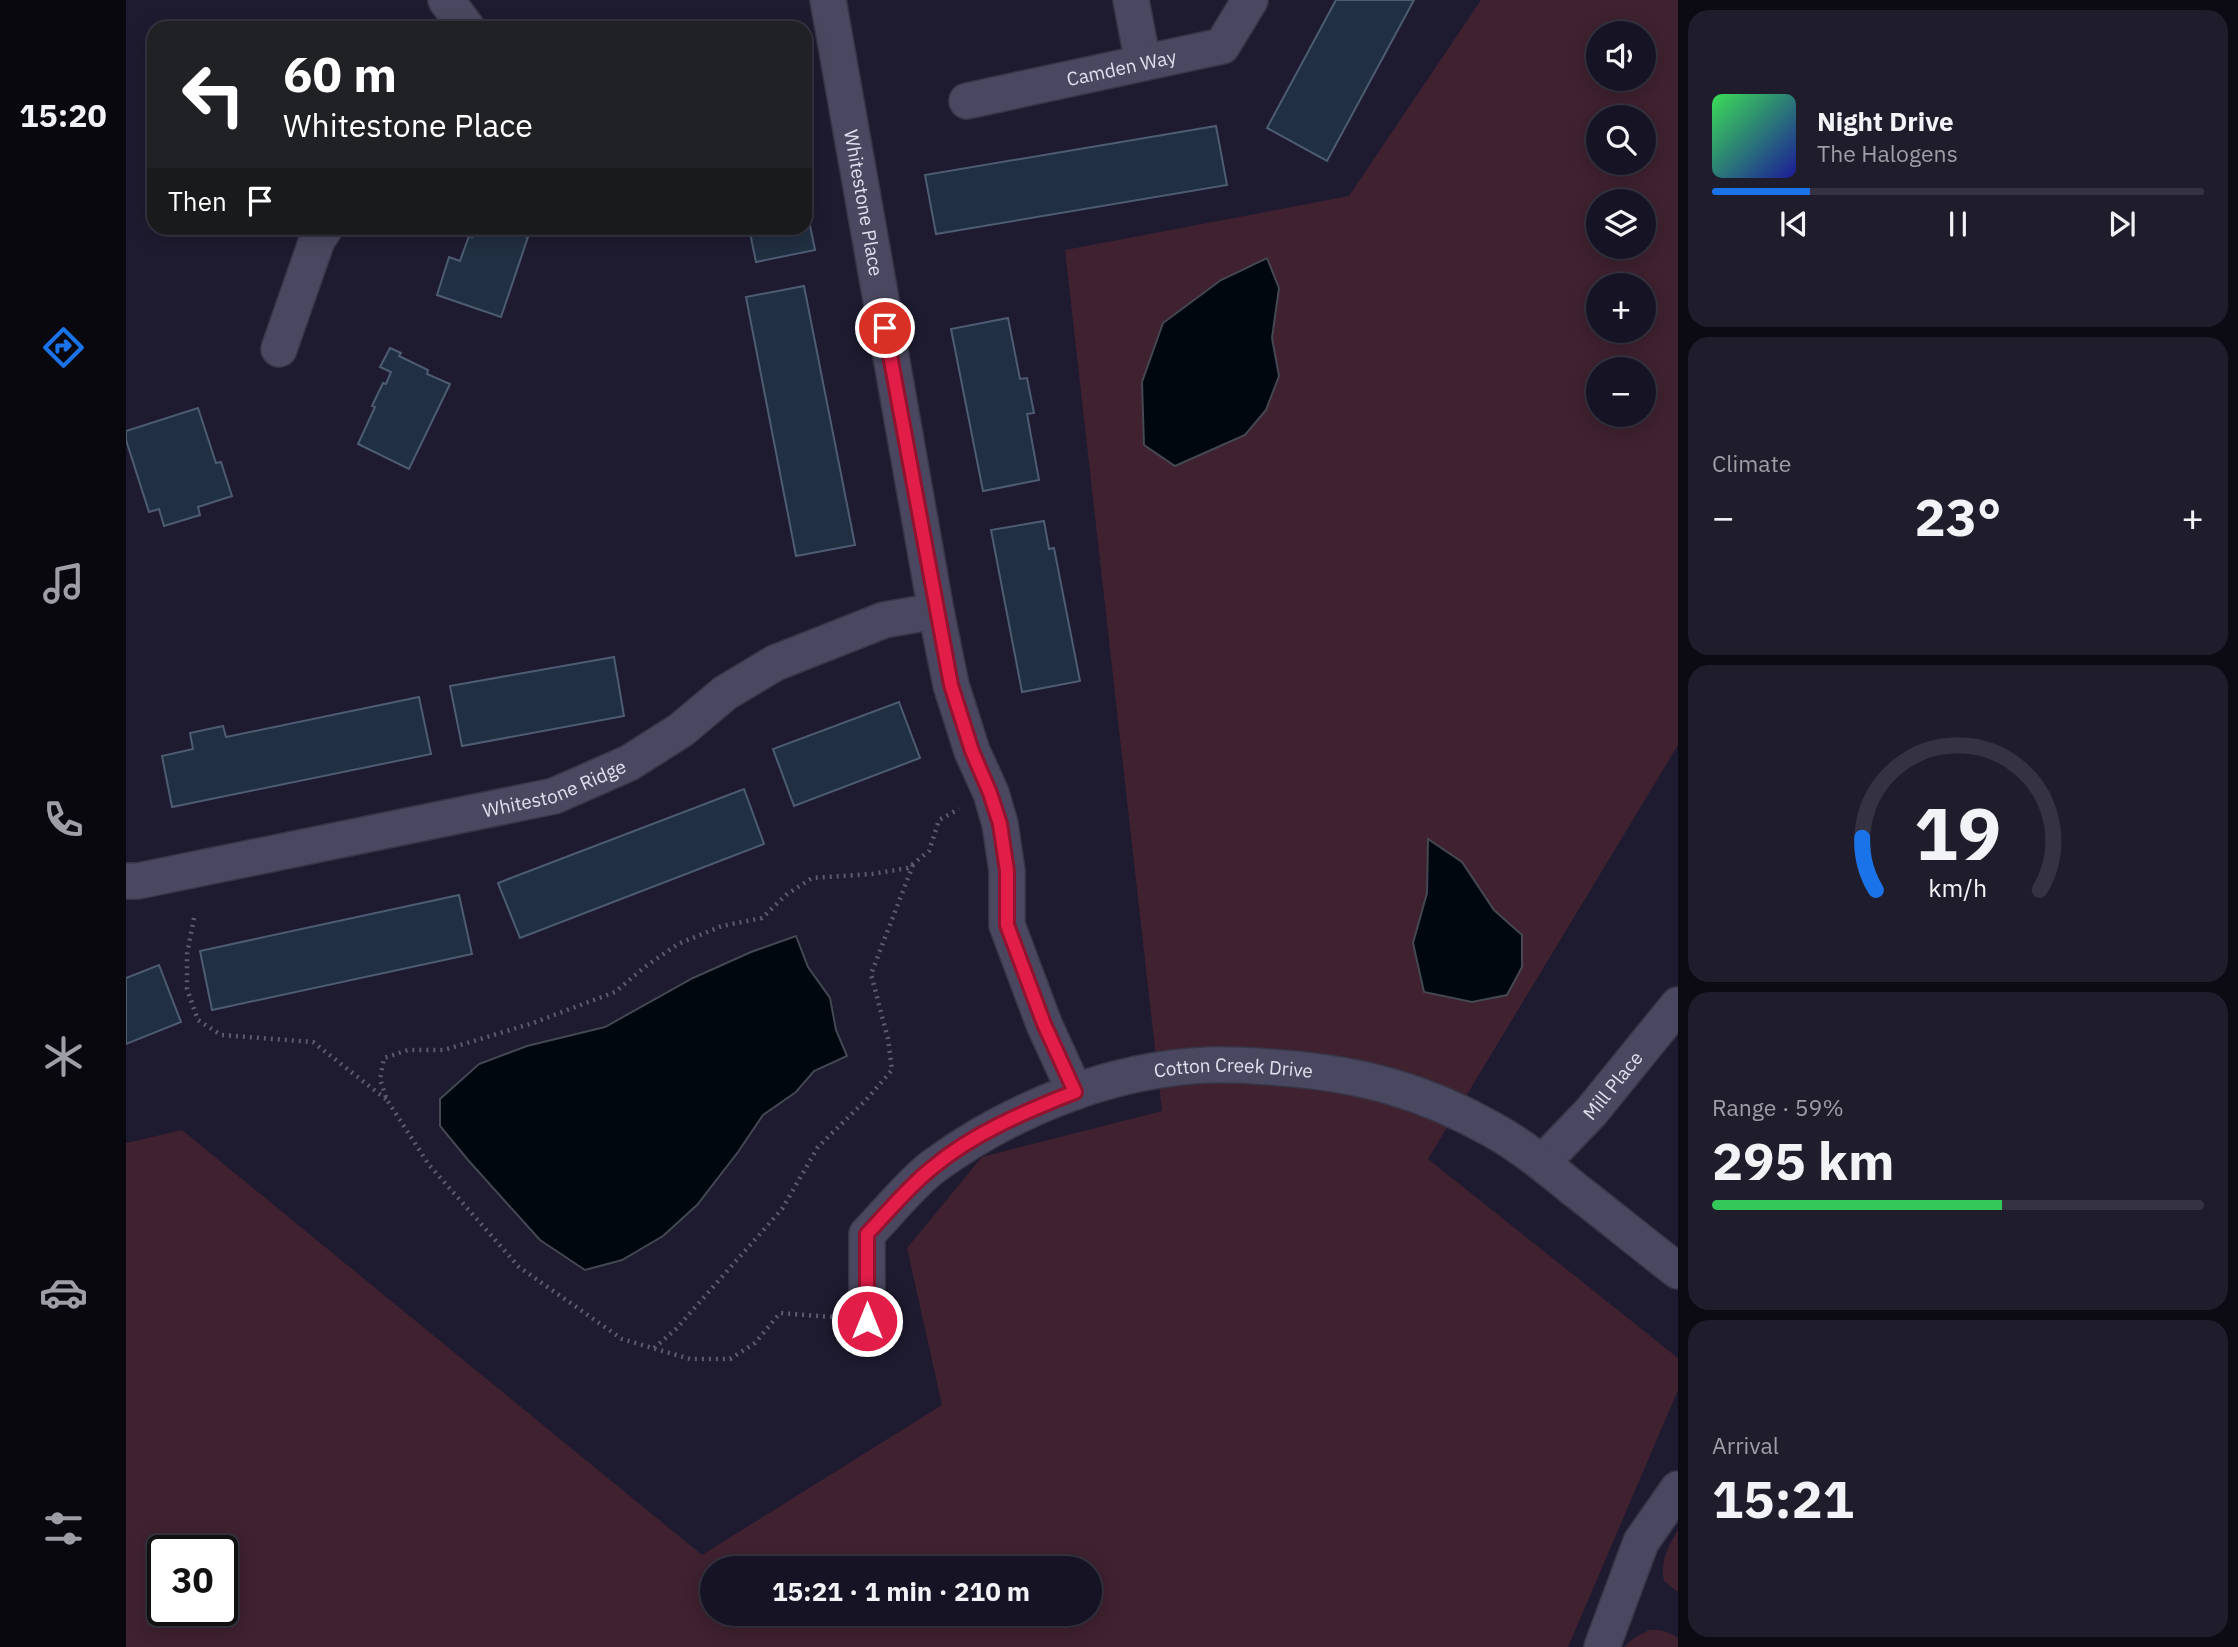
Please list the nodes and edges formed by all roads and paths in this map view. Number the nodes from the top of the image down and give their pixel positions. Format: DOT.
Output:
graph roads {
  1 [pos="446,0"];
  2 [pos="828,0"];
  3 [pos="1131,0"];
  4 [pos="1250,0"];
  5 [pos="462,21"];
  6 [pos="1143,63"];
  7 [pos="967,101"];
  8 [pos="320,235"];
  9 [pos="279,349"];
  10 [pos="936,611"];
  11 [pos="990,793"];
  12 [pos="914,864"];
  13 [pos="130,883"];
  14 [pos="194,918"];
  15 [pos="1678,1005"];
  16 [pos="1075,1092"];
  17 [pos="387,1100"];
  18 [pos="1542,1163"];
  19 [pos="1678,1271"];
  20 [pos="867,1321"];
  21 [pos="653,1349"];
  22 [pos="1678,1489"];
  23 [pos="1602,1647"];
  1 -- 5 [label="street"];
  2 -- 10 [label="street, Whitestone Place"];
  3 -- 6 [label="street"];
  4 -- 6 [label="street, Camden Way"];
  6 -- 7 [label="street, Camden Way"];
  8 -- 9 [label="street"];
  10 -- 11 [label="street, Whitestone Place"];
  10 -- 13 [label="street, Whitestone Ridge"];
  11 -- 12 [label="path"];
  11 -- 16 [label="street, Whitestone Place"];
  12 -- 17 [label="path"];
  12 -- 21 [label="path"];
  14 -- 17 [label="path"];
  15 -- 18 [label="street, Mill Place"];
  16 -- 18 [label="street, Cotton Creek Drive"];
  16 -- 20 [label="street, Cotton Creek Drive"];
  17 -- 21 [label="path"];
  18 -- 19 [label="street, Cotton Creek Drive"];
  20 -- 21 [label="path"];
  22 -- 23 [label="street"];
}
